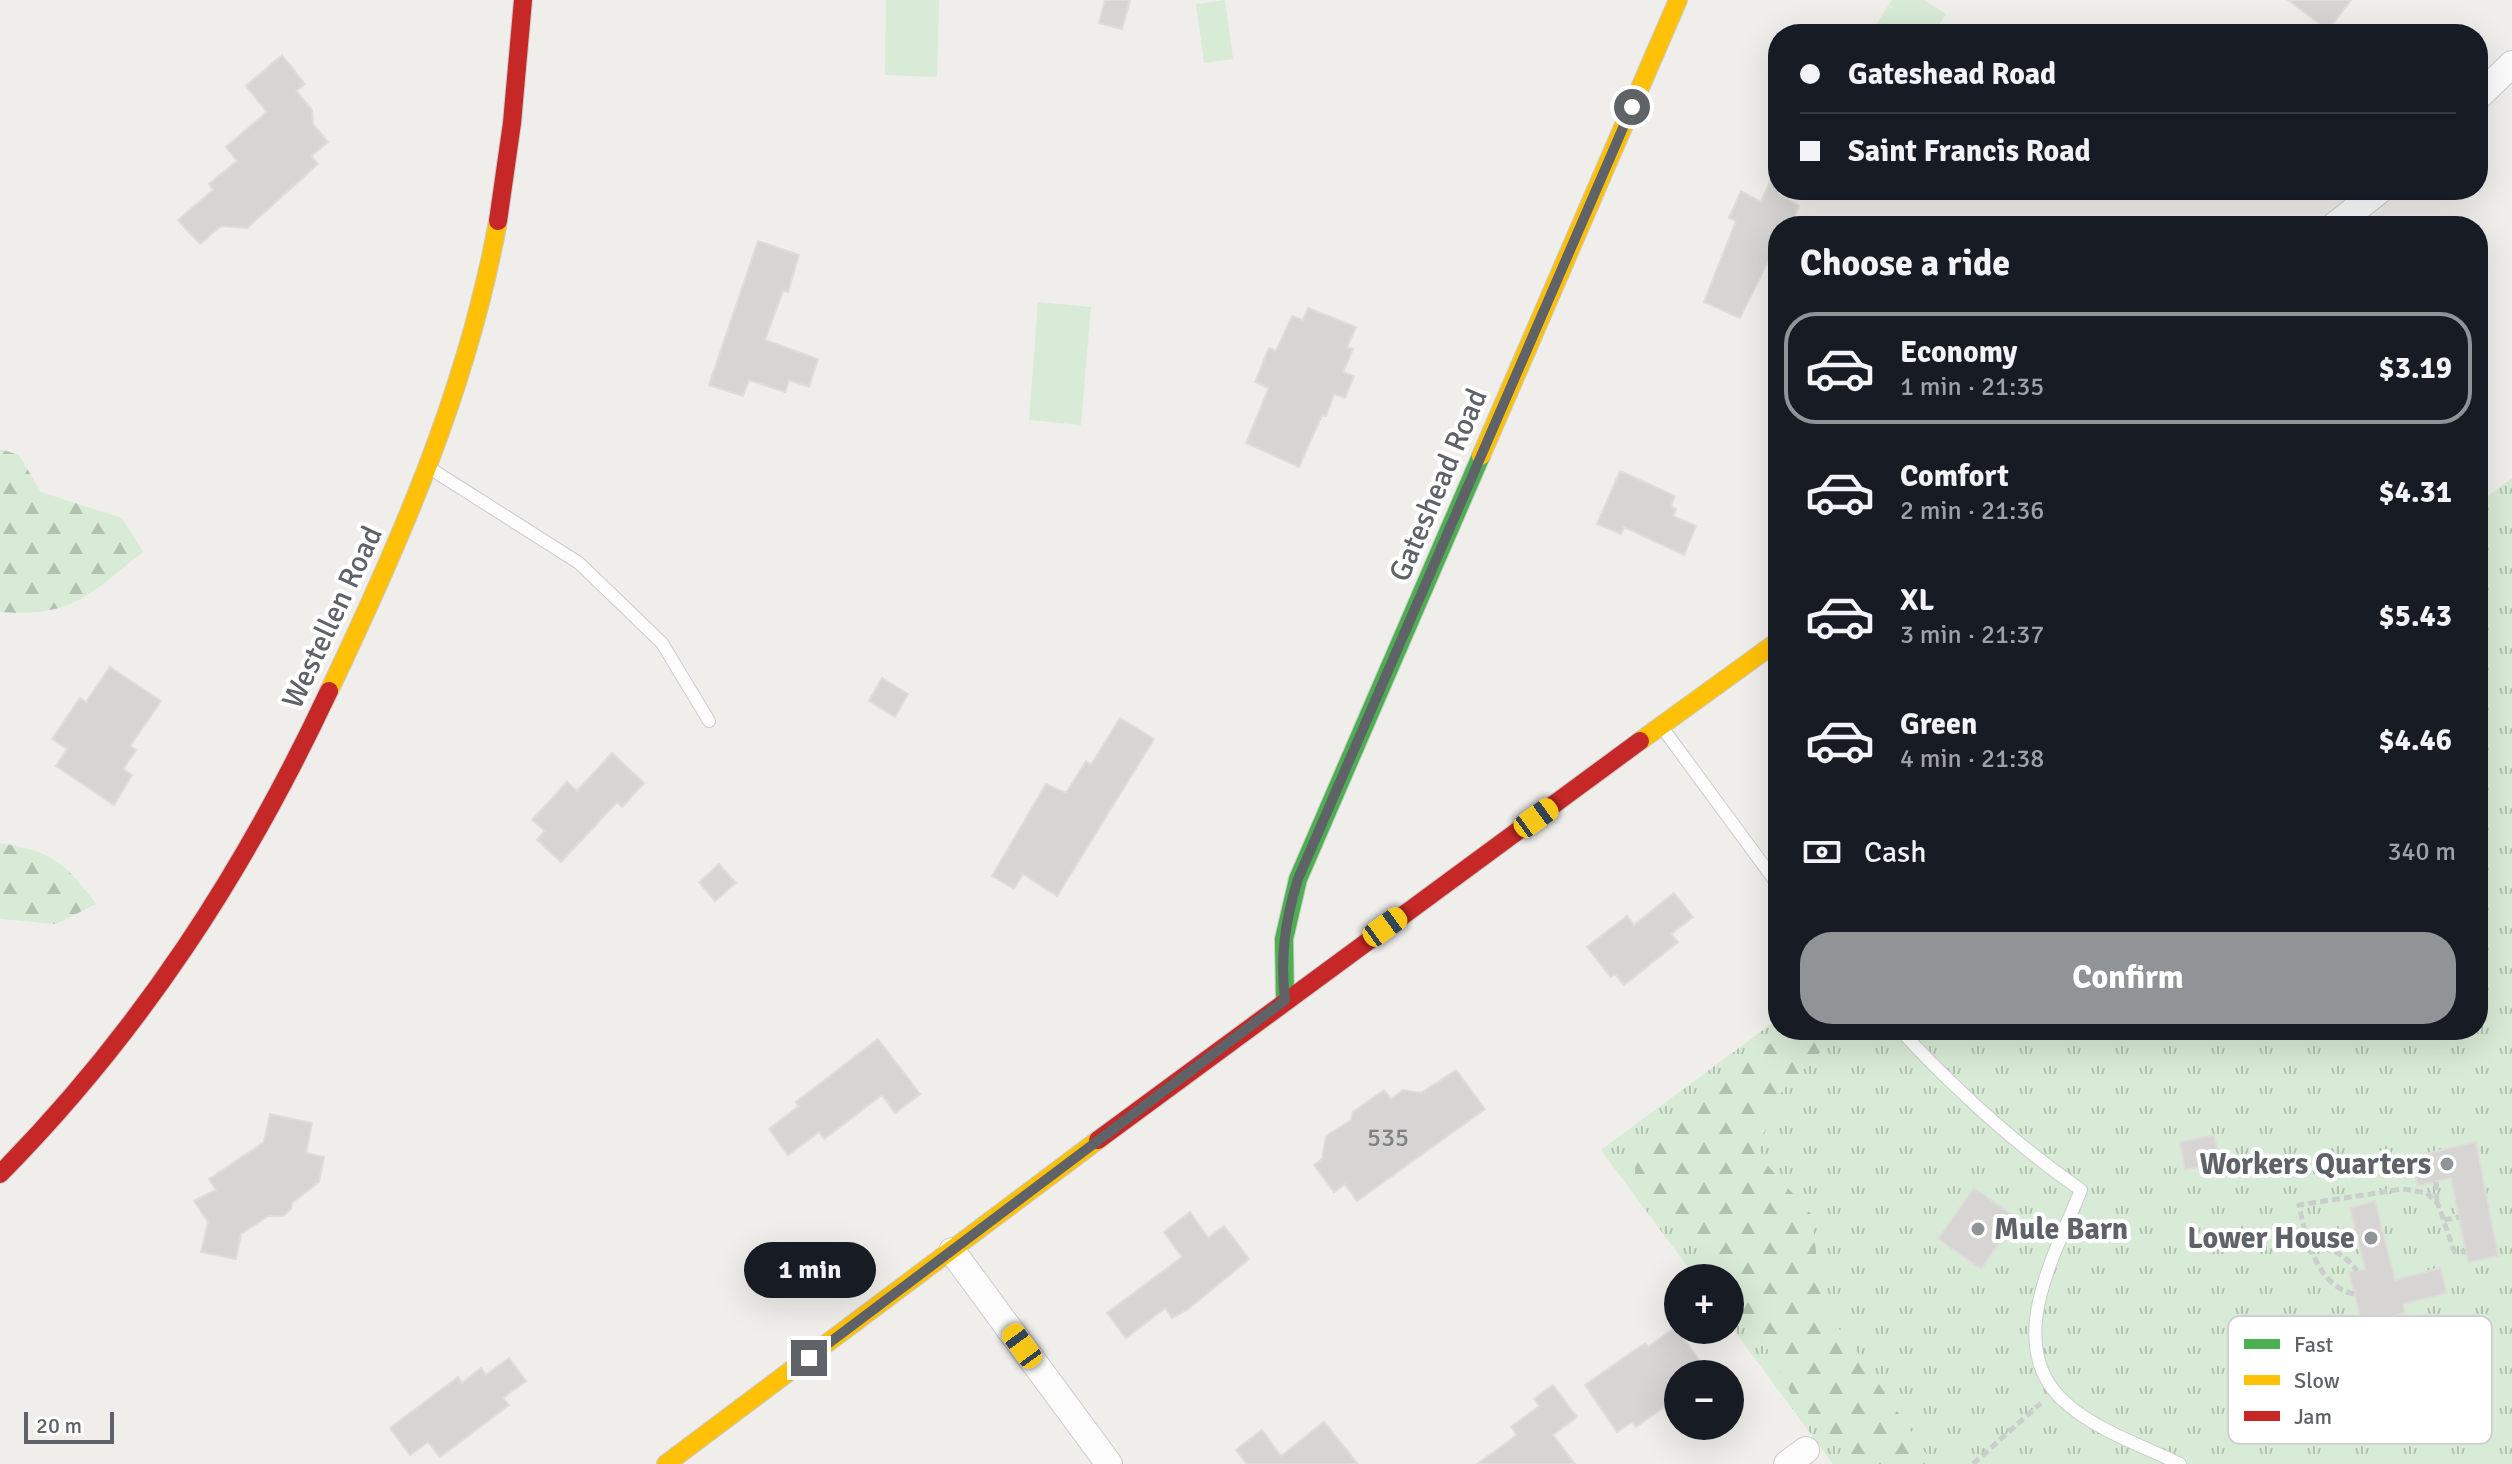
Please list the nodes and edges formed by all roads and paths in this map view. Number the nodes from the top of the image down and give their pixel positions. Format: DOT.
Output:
graph roads {
  1 [pos="523,0"];
  2 [pos="1678,0"];
  3 [pos="2512,64"];
  4 [pos="2488,87"];
  5 [pos="2367,200"];
  6 [pos="2347,216"];
  7 [pos="429,468"];
  8 [pos="1768,648"];
  9 [pos="709,721"];
  10 [pos="1662,727"];
  11 [pos="1768,871"];
  12 [pos="1285,1000"];
  13 [pos="1910,1040"];
  14 [pos="0,1174"];
  15 [pos="2436,1182"];
  16 [pos="2438,1204"];
  17 [pos="2459,1217"];
  18 [pos="2444,1220"];
  19 [pos="2311,1247"];
  20 [pos="952,1251"];
  21 [pos="2466,1252"];
  22 [pos="2357,1271"];
  23 [pos="2354,1294"];
  24 [pos="2055,1391"];
  25 [pos="666,1464"];
  26 [pos="1109,1464"];
  27 [pos="1973,1464"];
  28 [pos="2180,1464"];
  1 -- 7 [label="street, Westellen Road"];
  2 -- 12 [label="street, Gateshead Road"];
  3 -- 4 [label="street"];
  5 -- 6 [label="street"];
  7 -- 9 [label="lane"];
  7 -- 14 [label="street, Westellen Road"];
  8 -- 10 [label="street"];
  10 -- 11 [label="lane"];
  10 -- 12 [label="street"];
  12 -- 20 [label="street"];
  13 -- 24 [label="lane"];
  15 -- 16 [label="path"];
  16 -- 18 [label="path"];
  16 -- 19 [label="path"];
  17 -- 18 [label="path"];
  18 -- 21 [label="path"];
  19 -- 22 [label="path"];
  19 -- 23 [label="path"];
  20 -- 25 [label="street"];
  20 -- 26 [label="street"];
  24 -- 27 [label="path"];
  24 -- 28 [label="lane"];
}
